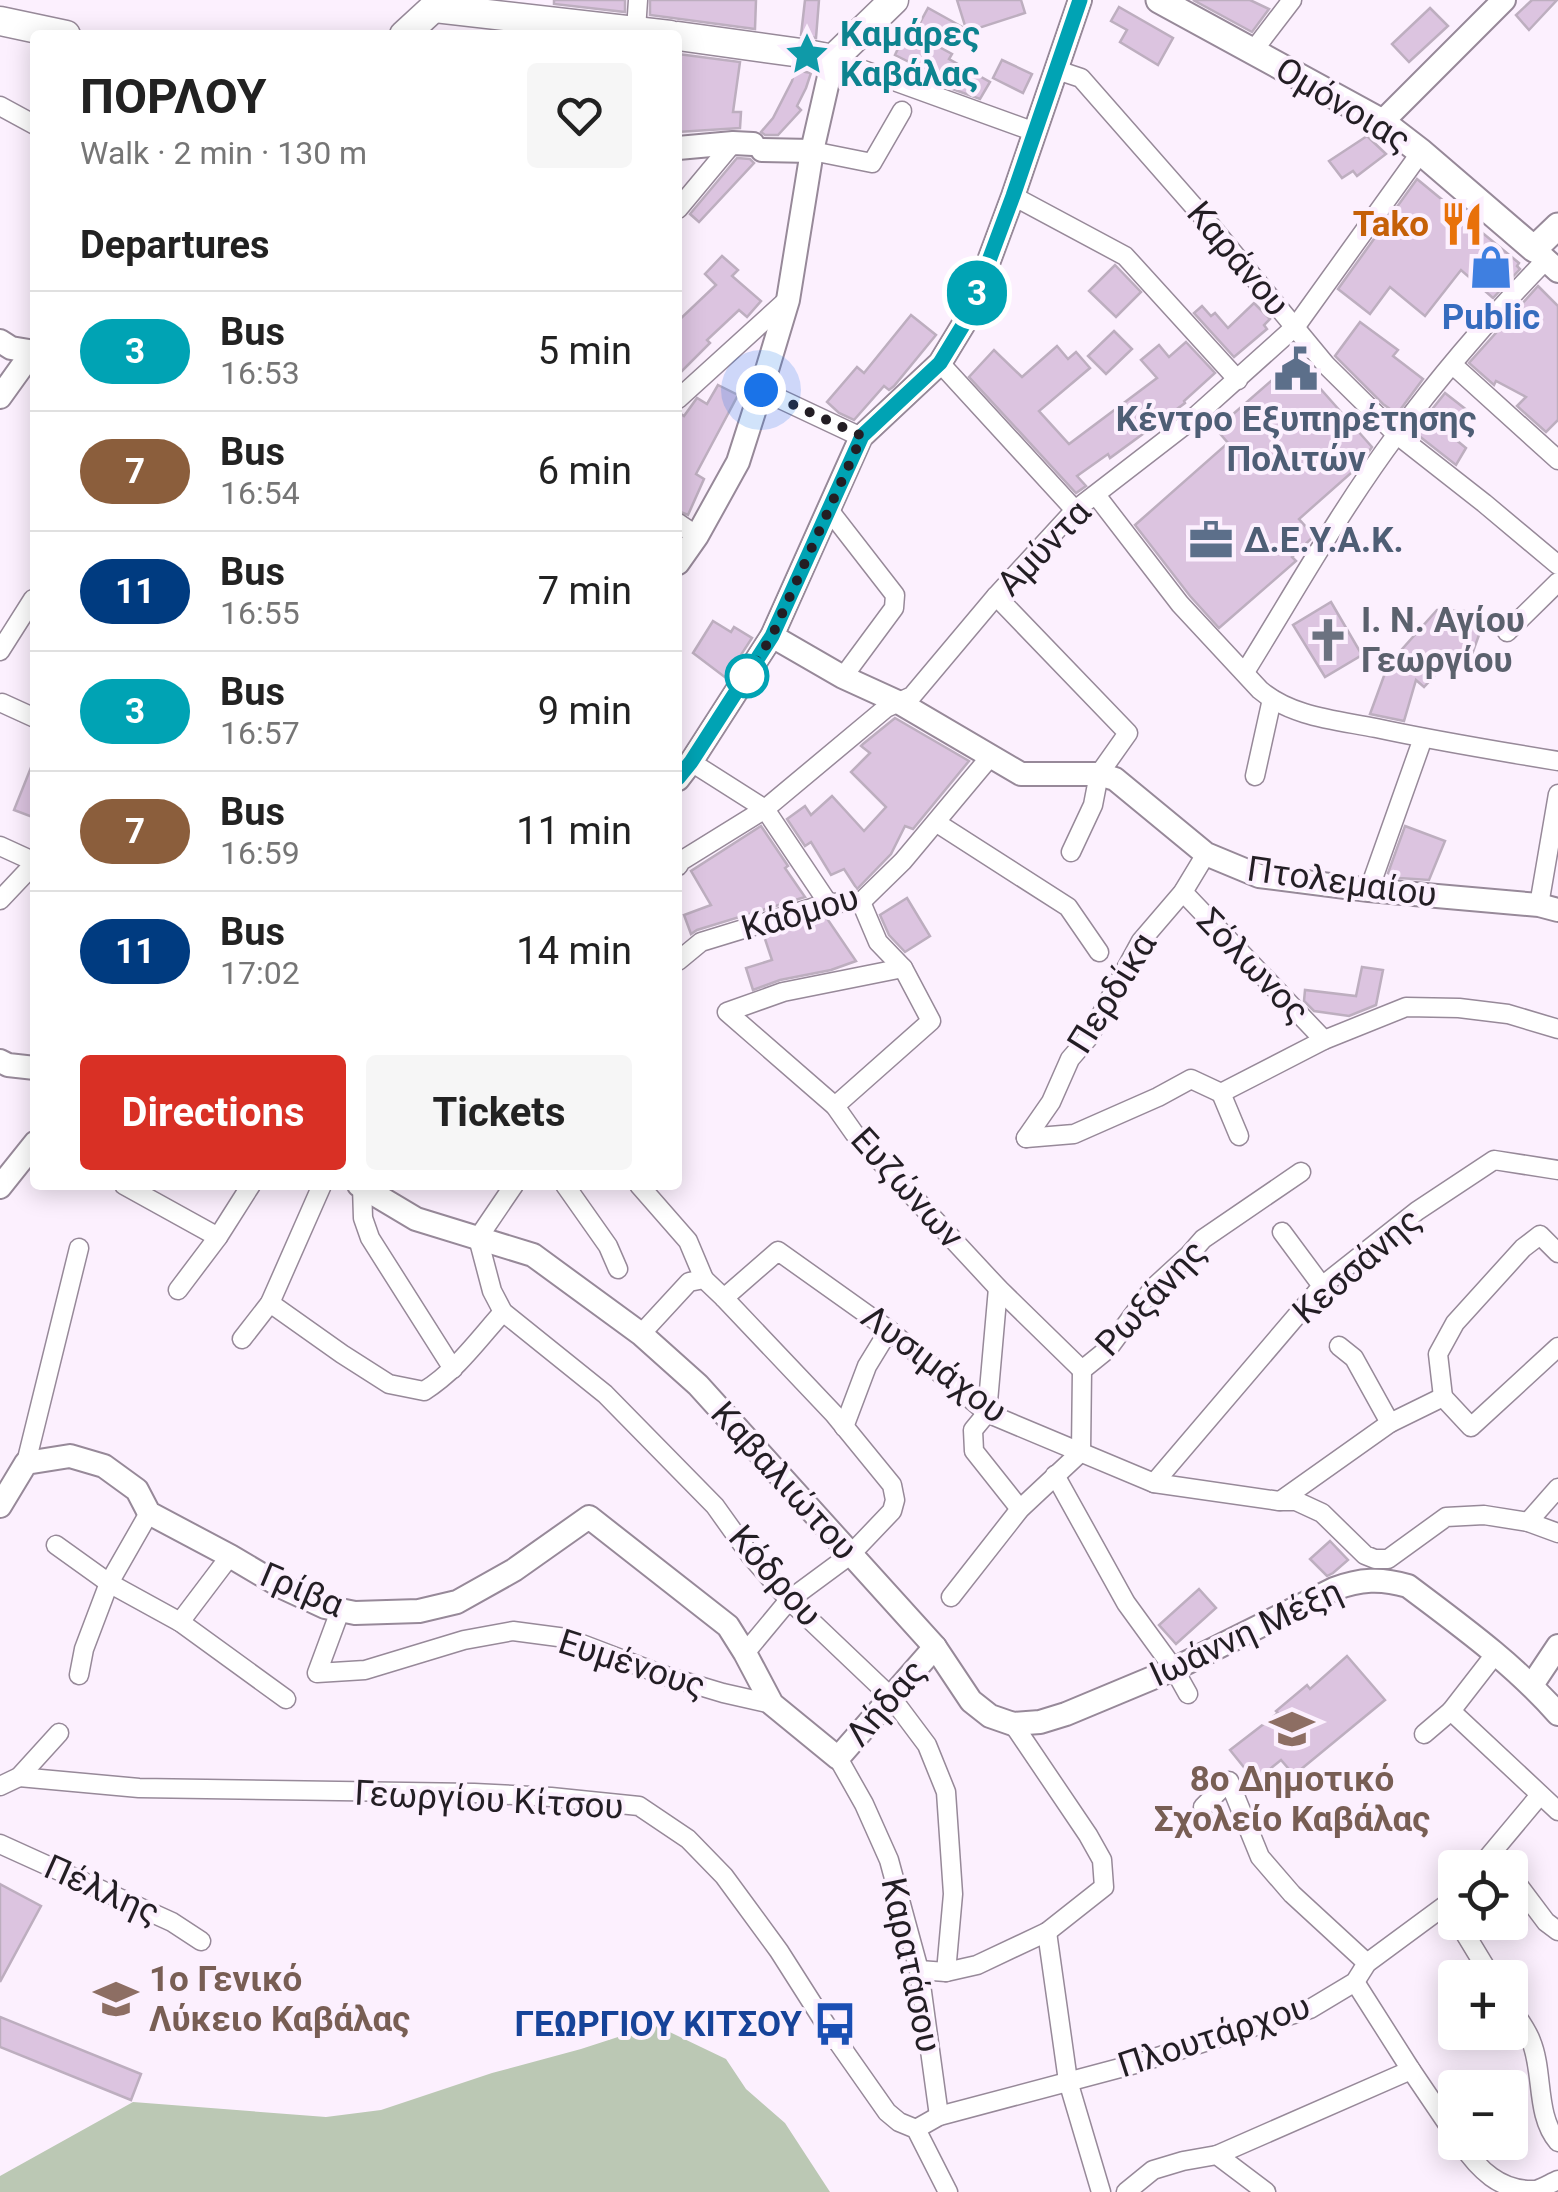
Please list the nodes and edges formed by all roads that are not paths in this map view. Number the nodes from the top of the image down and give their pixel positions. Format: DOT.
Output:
graph roads {
  1 [pos="638,0"];
  2 [pos="894,0"];
  3 [pos="1080,0"];
  4 [pos="1159,0"];
  5 [pos="1292,0"];
  6 [pos="1504,0"];
  7 [pos="439,4"];
  8 [pos="0,21"];
  9 [pos="42,30"];
  10 [pos="410,30"];
  11 [pos="636,30"];
  12 [pos="682,37"];
  13 [pos="1253,51"];
  14 [pos="815,56"];
  15 [pos="1056,70"];
  16 [pos="0,106"];
  17 [pos="902,111"];
  18 [pos="30,122"];
  19 [pos="1382,122"];
  20 [pos="1035,132"];
  21 [pos="750,146"];
  22 [pos="682,148"];
  23 [pos="812,152"];
  24 [pos="1421,152"];
  25 [pos="1013,196"];
  26 [pos="682,206"];
  27 [pos="1558,226"];
  28 [pos="1546,260"];
  29 [pos="788,300"];
  30 [pos="1296,326"];
  31 [pos="0,341"];
  32 [pos="30,350"];
  33 [pos="30,355"];
  34 [pos="940,363"];
  35 [pos="1453,364"];
  36 [pos="1238,380"];
  37 [pos="761,390"];
  38 [pos="682,395"];
  39 [pos="0,396"];
  40 [pos="1396,434"];
  41 [pos="862,436"];
  42 [pos="1558,460"];
  43 [pos="1096,494"];
  44 [pos="829,510"];
  45 [pos="1076,510"];
  46 [pos="687,529"];
  47 [pos="1558,565"];
  48 [pos="1558,582"];
  49 [pos="996,596"];
  50 [pos="30,605"];
  51 [pos="1507,632"];
  52 [pos="772,636"];
  53 [pos="0,651"];
  54 [pos="1245,672"];
  55 [pos="842,677"];
  56 [pos="1272,699"];
  57 [pos="900,702"];
  58 [pos="2,703"];
  59 [pos="30,716"];
  60 [pos="1424,738"];
  61 [pos="990,757"];
  62 [pos="1558,761"];
  63 [pos="684,770"];
  64 [pos="1099,774"];
  65 [pos="1254,776"];
  66 [pos="1558,794"];
  67 [pos="765,810"];
  68 [pos="937,823"];
  69 [pos="0,846"];
  70 [pos="1071,852"];
  71 [pos="1206,854"];
  72 [pos="30,860"];
  73 [pos="682,861"];
  74 [pos="30,867"];
  75 [pos="1369,890"];
  76 [pos="1183,892"];
  77 [pos="0,900"];
  78 [pos="861,902"];
  79 [pos="828,903"];
  80 [pos="1549,908"];
  81 [pos="1100,952"];
  82 [pos="682,955"];
  83 [pos="903,968"];
  84 [pos="1558,1029"];
  85 [pos="1324,1040"];
  86 [pos="3,1067"];
  87 [pos="30,1068"];
  88 [pos="1220,1093"];
  89 [pos="834,1106"];
  90 [pos="1240,1136"];
  91 [pos="30,1148"];
  92 [pos="1558,1170"];
  93 [pos="1301,1172"];
  94 [pos="0,1187"];
  95 [pos="133,1190"];
  96 [pos="247,1190"];
  97 [pos="320,1190"];
  98 [pos="360,1190"];
  99 [pos="367,1190"];
  100 [pos="511,1190"];
  101 [pos="569,1190"];
  102 [pos="643,1190"];
  103 [pos="1282,1232"];
  104 [pos="218,1238"];
  105 [pos="478,1238"];
  106 [pos="79,1248"];
  107 [pos="1558,1254"];
  108 [pos="618,1268"];
  109 [pos="704,1279"];
  110 [pos="1322,1286"];
  111 [pos="998,1288"];
  112 [pos="178,1290"];
  113 [pos="724,1298"];
  114 [pos="270,1303"];
  115 [pos="503,1312"];
  116 [pos="890,1330"];
  117 [pos="641,1334"];
  118 [pos="242,1339"];
  119 [pos="1338,1346"];
  120 [pos="1558,1347"];
  121 [pos="453,1368"];
  122 [pos="1082,1370"];
  123 [pos="1443,1397"];
  124 [pos="987,1413"];
  125 [pos="1390,1423"];
  126 [pos="844,1427"];
  127 [pos="1081,1452"];
  128 [pos="26,1464"];
  129 [pos="1056,1475"];
  130 [pos="1154,1483"];
  131 [pos="1558,1488"];
  132 [pos="1280,1501"];
  133 [pos="0,1506"];
  134 [pos="1020,1509"];
  135 [pos="149,1513"];
  136 [pos="589,1516"];
  137 [pos="1528,1522"];
  138 [pos="1558,1534"];
  139 [pos="56,1545"];
  140 [pos="850,1555"];
  141 [pos="230,1556"];
  142 [pos="109,1583"];
  143 [pos="951,1597"];
  144 [pos="790,1600"];
  145 [pos="340,1611"];
  146 [pos="180,1622"];
  147 [pos="1558,1646"];
  148 [pos="935,1648"];
  149 [pos="745,1652"];
  150 [pos="1496,1653"];
  151 [pos="1174,1669"];
  152 [pos="80,1675"];
  153 [pos="1532,1685"];
  154 [pos="1188,1694"];
  155 [pos="891,1697"];
  156 [pos="286,1699"];
  157 [pos="772,1704"];
  158 [pos="1451,1711"];
  159 [pos="1558,1714"];
  160 [pos="1013,1724"];
  161 [pos="58,1732"];
  162 [pos="1424,1734"];
  163 [pos="838,1758"];
  164 [pos="18,1778"];
  165 [pos="0,1786"];
  166 [pos="1540,1795"];
  167 [pos="1204,1807"];
  168 [pos="1558,1812"];
  169 [pos="0,1844"];
  170 [pos="1494,1850"];
  171 [pos="1528,1898"];
  172 [pos="1438,1920"];
  173 [pos="1558,1930"];
  174 [pos="1047,1932"];
  175 [pos="202,1942"];
  176 [pos="1367,1962"];
  177 [pos="920,1970"];
  178 [pos="946,1972"];
  179 [pos="1355,1982"];
  180 [pos="1528,2035"];
  181 [pos="1411,2070"];
  182 [pos="1068,2081"];
  183 [pos="1438,2110"];
  184 [pos="939,2116"];
  185 [pos="916,2128"];
  186 [pos="1558,2142"];
  187 [pos="1217,2155"];
  188 [pos="1471,2160"];
  189 [pos="1558,2180"];
  190 [pos="948,2192"];
  191 [pos="1102,2192"];
  192 [pos="1126,2192"];
  193 [pos="1266,2192"];
  1 -- 11 [label="street"];
  2 -- 14 [label="main road"];
  3 -- 15 [label="street"];
  4 -- 13 [label="main road, Ομόνοιας"];
  5 -- 13 [label="street"];
  6 -- 19 [label="street"];
  7 -- 10 [label="main road"];
  7 -- 11 [label="main road"];
  8 -- 9 [label="main road"];
  12 -- 14 [label="main road"];
  13 -- 19 [label="main road, Ομόνοιας"];
  14 -- 20 [label="street"];
  14 -- 23 [label="street"];
  15 -- 20 [label="street"];
  15 -- 30 [label="street, Καράνου"];
  16 -- 18 [label="street"];
  17 -- 23 [label="street"];
  19 -- 24 [label="main road, Ομόνοιας"];
  20 -- 25 [label="street"];
  21 -- 22 [label="street"];
  21 -- 23 [label="street"];
  21 -- 26 [label="street"];
  23 -- 29 [label="street"];
  24 -- 28 [label="main road, Ομόνοιας"];
  24 -- 30 [label="street, Αμύντα"];
  25 -- 34 [label="street"];
  25 -- 36 [label="street"];
  27 -- 28 [label="main road"];
  28 -- 35 [label="street"];
  29 -- 37 [label="street"];
  29 -- 38 [label="street"];
  30 -- 36 [label="street, Αμύντα"];
  30 -- 40 [label="street, Καράνου"];
  31 -- 32 [label="street"];
  33 -- 39 [label="street"];
  34 -- 41 [label="street"];
  34 -- 45 [label="street"];
  35 -- 40 [label="street"];
  35 -- 42 [label="street"];
  36 -- 43 [label="street, Αμύντα"];
  37 -- 41 [label="street"];
  37 -- 46 [label="street"];
  40 -- 47 [label="street, Καράνου"];
  40 -- 54 [label="street"];
  41 -- 44 [label="street"];
  43 -- 45 [label="street, Αμύντα"];
  43 -- 54 [label="street"];
  44 -- 52 [label="street"];
  44 -- 55 [label="street"];
  45 -- 49 [label="street, Αμύντα"];
  48 -- 51 [label="street"];
  49 -- 57 [label="street, Αμύντα"];
  49 -- 64 [label="street"];
  50 -- 53 [label="street"];
  52 -- 55 [label="street"];
  52 -- 63 [label="street"];
  54 -- 56 [label="street"];
  55 -- 57 [label="street"];
  56 -- 60 [label="street"];
  56 -- 65 [label="street"];
  57 -- 61 [label="street"];
  57 -- 67 [label="street, Αμύντα"];
  58 -- 59 [label="street"];
  60 -- 62 [label="street"];
  60 -- 75 [label="street"];
  61 -- 64 [label="street"];
  61 -- 68 [label="street, Κάδμου"];
  63 -- 67 [label="street"];
  64 -- 70 [label="street"];
  64 -- 71 [label="street, Πτολεμαίου"];
  66 -- 80 [label="street"];
  67 -- 73 [label="street, Αμύντα"];
  67 -- 79 [label="street"];
  68 -- 78 [label="street, Κάδμου"];
  68 -- 81 [label="street"];
  69 -- 72 [label="street"];
  71 -- 75 [label="street, Πτολεμαίου"];
  71 -- 76 [label="street, Περδίκα"];
  74 -- 77 [label="street"];
  75 -- 80 [label="street, Πτολεμαίου"];
  76 -- 85 [label="street, Σόλωνος"];
  76 -- 88 [label="street, Περδίκα"];
  78 -- 79 [label="street, Κάδμου"];
  78 -- 83 [label="street"];
  79 -- 82 [label="street, Κάδμου"];
  83 -- 89 [label="street"];
  83 -- 89 [label="street, Ευζώνων"];
  84 -- 85 [label="street"];
  85 -- 88 [label="street"];
  86 -- 87 [label="street"];
  88 -- 90 [label="street"];
  89 -- 111 [label="street, Ευζώνων"];
  91 -- 94 [label="street"];
  92 -- 110 [label="street, Κεσσάνης"];
  93 -- 122 [label="street, Ρωξάνης"];
  95 -- 104 [label="street"];
  96 -- 104 [label="street"];
  97 -- 114 [label="street"];
  98 -- 121 [label="street"];
  99 -- 105 [label="street, Καβαλιώτου"];
  100 -- 105 [label="street"];
  101 -- 108 [label="street"];
  102 -- 109 [label="street"];
  103 -- 110 [label="street"];
  104 -- 112 [label="street"];
  105 -- 115 [label="street"];
  105 -- 117 [label="street, Καβαλιώτου"];
  106 -- 128 [label="street"];
  107 -- 123 [label="street"];
  109 -- 113 [label="street"];
  109 -- 117 [label="street"];
  110 -- 130 [label="street, Κεσσάνης"];
  111 -- 122 [label="street, Ευζώνων"];
  111 -- 124 [label="street"];
  113 -- 116 [label="street, Λυσιμάχου"];
  113 -- 126 [label="street"];
  114 -- 118 [label="street"];
  114 -- 121 [label="street"];
  115 -- 121 [label="street"];
  115 -- 144 [label="street, Κόδρου"];
  116 -- 124 [label="street, Λυσιμάχου"];
  116 -- 126 [label="street"];
  117 -- 140 [label="street, Καβαλιώτου"];
  119 -- 125 [label="street"];
  120 -- 123 [label="street"];
  122 -- 127 [label="street, Ρωξάνης"];
  123 -- 125 [label="street"];
  124 -- 127 [label="street, Λυσιμάχου"];
  124 -- 134 [label="street"];
  125 -- 132 [label="street"];
  126 -- 140 [label="street"];
  127 -- 129 [label="street"];
  127 -- 130 [label="street, Λυσιμάχου"];
  128 -- 133 [label="street"];
  128 -- 135 [label="street, Γρίβα"];
  129 -- 134 [label="street"];
  129 -- 151 [label="street"];
  130 -- 132 [label="street, Λυσιμάχου"];
  131 -- 137 [label="street"];
  132 -- 137 [label="street, Λυσιμάχου"];
  134 -- 143 [label="street"];
  135 -- 141 [label="street, Γρίβα"];
  135 -- 142 [label="street"];
  136 -- 145 [label="street, Γρίβα"];
  136 -- 149 [label="street, Καρατάσου"];
  137 -- 138 [label="street"];
  139 -- 142 [label="street"];
  140 -- 144 [label="street"];
  140 -- 148 [label="street, Καβαλιώτου"];
  141 -- 145 [label="street, Γρίβα"];
  141 -- 146 [label="street"];
  142 -- 146 [label="street"];
  142 -- 152 [label="street"];
  144 -- 149 [label="street"];
  144 -- 155 [label="street, Κόδρου"];
  145 -- 157 [label="street, Ευμένους"];
  146 -- 156 [label="street"];
  147 -- 153 [label="street"];
  148 -- 155 [label="street, Λήδας"];
  148 -- 160 [label="street, Καβαλιώτου"];
  149 -- 157 [label="street, Καρατάσου"];
  150 -- 151 [label="street, Ιωάννη Μέξη"];
  150 -- 153 [label="street, Ιωάννη Μέξη"];
  150 -- 158 [label="street"];
  151 -- 154 [label="street"];
  151 -- 160 [label="street, Ιωάννη Μέξη"];
  153 -- 159 [label="street, Ιωάννη Μέξη"];
  155 -- 163 [label="street, Λήδας"];
  155 -- 178 [label="street, Κόδρου"];
  157 -- 163 [label="street, Καρατάσου"];
  158 -- 162 [label="street"];
  158 -- 166 [label="street"];
  160 -- 174 [label="street, Καβαλιώτου"];
  161 -- 164 [label="street"];
  163 -- 177 [label="street, Καρατάσου"];
  164 -- 165 [label="street"];
  164 -- 185 [label="street, Γεωργίου Κίτσου"];
  166 -- 168 [label="street"];
  166 -- 170 [label="street"];
  167 -- 176 [label="street"];
  169 -- 175 [label="street, Πέλλης"];
  171 -- 173 [label="street"];
  172 -- 176 [label="street, Πλουτάρχου"];
  174 -- 178 [label="street"];
  174 -- 182 [label="street"];
  176 -- 179 [label="street, Πλουτάρχου"];
  177 -- 178 [label="street"];
  177 -- 184 [label="street, Καρατάσου"];
  179 -- 181 [label="street"];
  179 -- 182 [label="street, Πλουτάρχου"];
  180 -- 186 [label="street"];
  181 -- 183 [label="street"];
  181 -- 187 [label="street"];
  182 -- 184 [label="street, Πλουτάρχου"];
  182 -- 191 [label="street"];
  184 -- 185 [label="street, Πλουτάρχου"];
  185 -- 190 [label="street, Γεωργίου Κίτσου"];
  187 -- 192 [label="street"];
  187 -- 193 [label="street"];
  188 -- 189 [label="street"];
}
